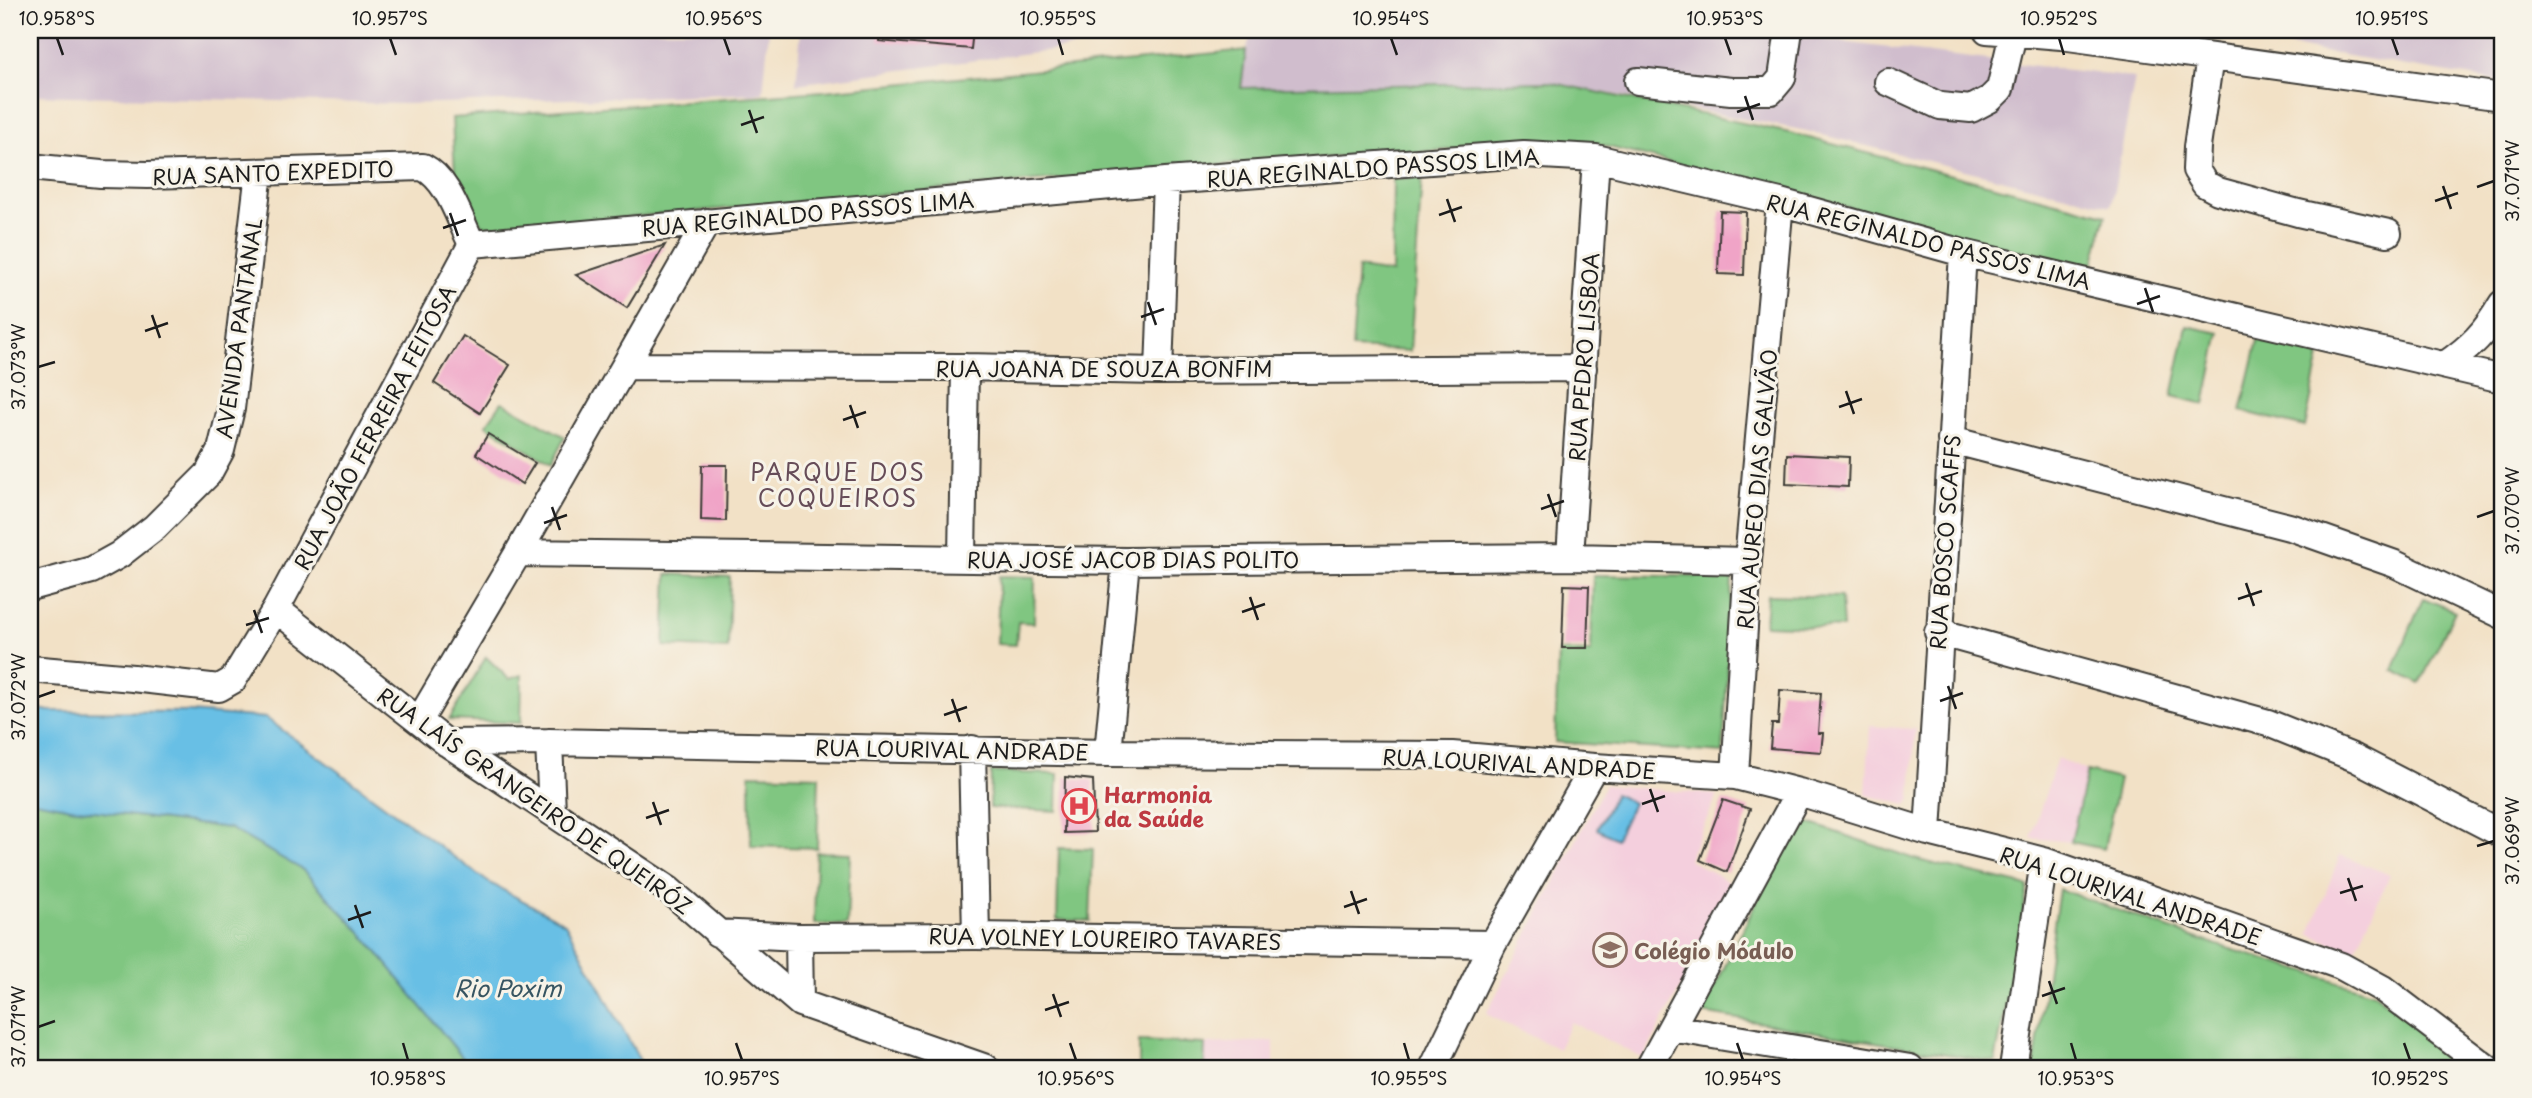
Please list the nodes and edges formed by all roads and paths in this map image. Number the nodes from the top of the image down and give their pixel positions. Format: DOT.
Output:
graph roads {
  1 [pos="1789,30"];
  2 [pos="1986,30"];
  3 [pos="2014,31"];
  4 [pos="2210,57"];
  5 [pos="1638,80"];
  6 [pos="1888,82"];
  7 [pos="2502,97"];
  8 [pos="1596,158"];
  9 [pos="30,167"];
  10 [pos="259,172"];
  11 [pos="1166,181"];
  12 [pos="1780,202"];
  13 [pos="707,222"];
  14 [pos="2388,233"];
  15 [pos="472,244"];
  16 [pos="1963,253"];
  17 [pos="2502,304"];
  18 [pos="2445,365"];
  19 [pos="626,366"];
  20 [pos="965,367"];
  21 [pos="1583,368"];
  22 [pos="1159,371"];
  23 [pos="2502,379"];
  24 [pos="1951,440"];
  25 [pos="518,554"];
  26 [pos="1570,557"];
  27 [pos="962,558"];
  28 [pos="1126,561"];
  29 [pos="1748,561"];
  30 [pos="30,587"];
  31 [pos="276,609"];
  32 [pos="2502,615"];
  33 [pos="1938,632"];
  34 [pos="30,669"];
  35 [pos="419,721"];
  36 [pos="550,741"];
  37 [pos="447,743"];
  38 [pos="972,749"];
  39 [pos="1108,752"];
  40 [pos="1594,767"];
  41 [pos="1735,776"];
  42 [pos="1799,792"];
  43 [pos="552,812"];
  44 [pos="1927,832"];
  45 [pos="2502,834"];
  46 [pos="2044,861"];
  47 [pos="717,933"];
  48 [pos="976,936"];
  49 [pos="799,937"];
  50 [pos="1493,944"];
  51 [pos="800,1003"];
  52 [pos="1671,1028"];
  53 [pos="986,1068"];
  54 [pos="1433,1068"];
  55 [pos="1649,1068"];
  56 [pos="1910,1068"];
  57 [pos="2013,1068"];
  58 [pos="2487,1068"];
  1 -- 5 [label="street"];
  2 -- 3 [label="street"];
  3 -- 4 [label="street"];
  3 -- 6 [label="street"];
  4 -- 7 [label="street"];
  4 -- 14 [label="street"];
  8 -- 11 [label="street, RUA REGINALDO PASSOS LIMA"];
  8 -- 12 [label="street, RUA REGINALDO PASSOS LIMA"];
  8 -- 21 [label="street, RUA PEDRO LISBOA"];
  9 -- 10 [label="street, RUA SANTO EXPEDITO"];
  10 -- 15 [label="street, RUA SANTO EXPEDITO"];
  10 -- 30 [label="street, AVENIDA PANTANAL"];
  11 -- 13 [label="street, RUA REGINALDO PASSOS LIMA"];
  11 -- 22 [label="street"];
  12 -- 16 [label="street, RUA REGINALDO PASSOS LIMA"];
  12 -- 29 [label="street, RUA AUREO DIAS GALVÃO"];
  13 -- 15 [label="street, RUA REGINALDO PASSOS LIMA"];
  13 -- 19 [label="street"];
  15 -- 31 [label="street, RUA JOÃO FERREIRA FEITOSA"];
  16 -- 18 [label="street, RUA REGINALDO PASSOS LIMA"];
  16 -- 24 [label="street, RUA BOSCO SCAFFS"];
  17 -- 18 [label="street"];
  18 -- 23 [label="street, RUA REGINALDO PASSOS LIMA"];
  19 -- 20 [label="street, RUA JOANA DE SOUZA BONFIM"];
  19 -- 25 [label="street"];
  20 -- 22 [label="street, RUA JOANA DE SOUZA BONFIM"];
  20 -- 27 [label="street"];
  21 -- 22 [label="street, RUA JOANA DE SOUZA BONFIM"];
  21 -- 26 [label="street, RUA PEDRO LISBOA"];
  24 -- 32 [label="street"];
  24 -- 33 [label="street, RUA BOSCO SCAFFS"];
  25 -- 27 [label="street, RUA JOSÉ JACOB DIAS POLITO"];
  25 -- 35 [label="street"];
  26 -- 28 [label="street, RUA JOSÉ JACOB DIAS POLITO"];
  26 -- 29 [label="street, RUA JOSÉ JACOB DIAS POLITO"];
  27 -- 28 [label="street, RUA JOSÉ JACOB DIAS POLITO"];
  28 -- 39 [label="street"];
  29 -- 41 [label="street, RUA AUREO DIAS GALVÃO"];
  31 -- 34 [label="street, RUA JOÃO FERREIRA FEITOSA"];
  31 -- 35 [label="street, RUA LAÍS GRANGEIRO DE QUEIRÓZ"];
  33 -- 44 [label="street, RUA BOSCO SCAFFS"];
  33 -- 45 [label="street"];
  35 -- 37 [label="street, RUA LAÍS GRANGEIRO DE QUEIRÓZ"];
  36 -- 37 [label="street, RUA LOURIVAL ANDRADE"];
  36 -- 38 [label="street, RUA LOURIVAL ANDRADE"];
  36 -- 43 [label="street"];
  37 -- 43 [label="street, RUA LAÍS GRANGEIRO DE QUEIRÓZ"];
  38 -- 39 [label="street, RUA LOURIVAL ANDRADE"];
  38 -- 48 [label="street"];
  39 -- 40 [label="street, RUA LOURIVAL ANDRADE"];
  40 -- 41 [label="street, RUA LOURIVAL ANDRADE"];
  40 -- 50 [label="street"];
  41 -- 42 [label="street, RUA LOURIVAL ANDRADE"];
  42 -- 44 [label="street, RUA LOURIVAL ANDRADE"];
  42 -- 52 [label="street"];
  43 -- 47 [label="street, RUA LAÍS GRANGEIRO DE QUEIRÓZ"];
  44 -- 46 [label="street, RUA LOURIVAL ANDRADE"];
  46 -- 57 [label="street"];
  46 -- 58 [label="street, RUA LOURIVAL ANDRADE"];
  47 -- 49 [label="street, RUA VOLNEY LOUREIRO TAVARES"];
  47 -- 51 [label="street, RUA LAÍS GRANGEIRO DE QUEIRÓZ"];
  48 -- 49 [label="street, RUA VOLNEY LOUREIRO TAVARES"];
  48 -- 50 [label="street, RUA VOLNEY LOUREIRO TAVARES"];
  49 -- 51 [label="street"];
  50 -- 54 [label="street"];
  51 -- 53 [label="street, RUA LAÍS GRANGEIRO DE QUEIRÓZ"];
  52 -- 55 [label="street"];
  52 -- 56 [label="street"];
}
